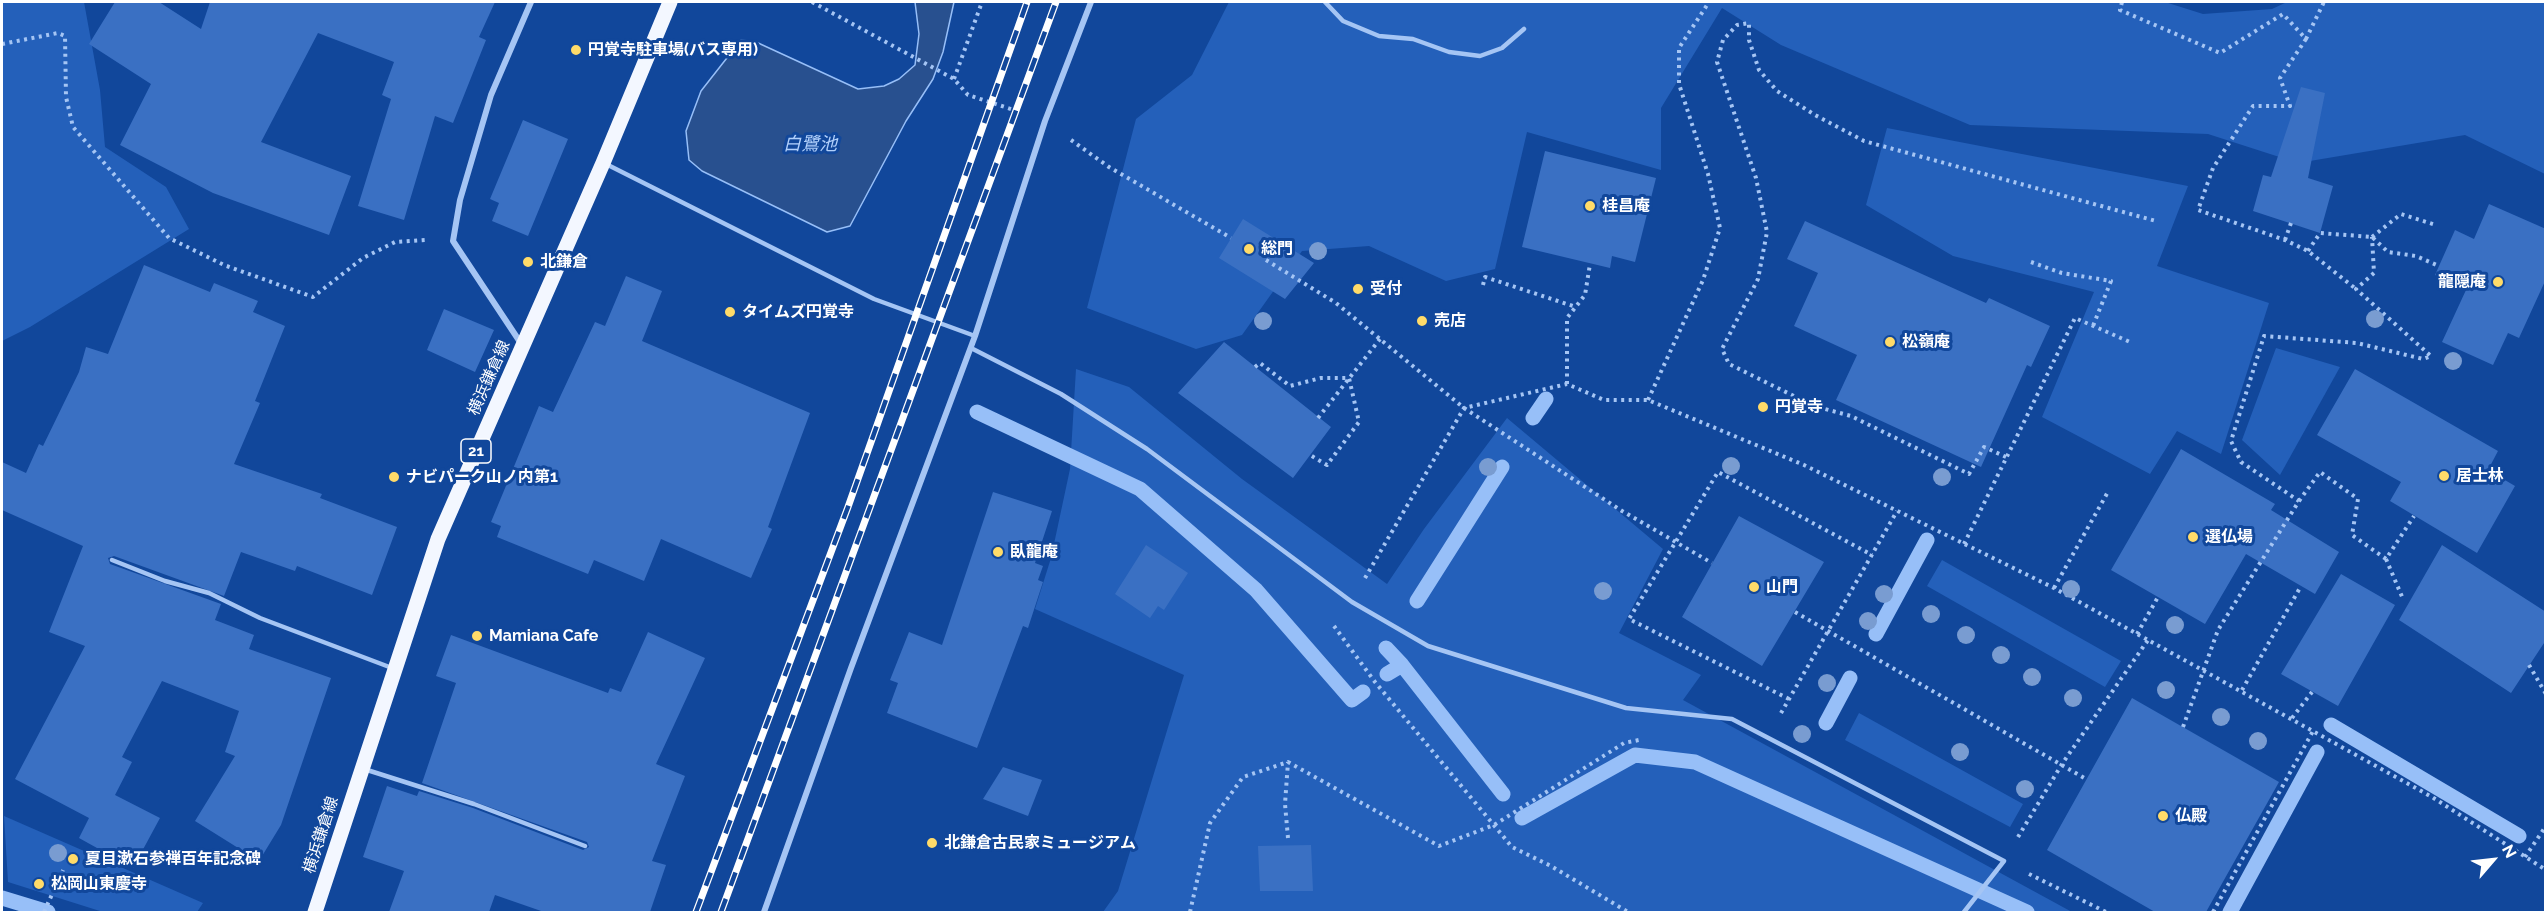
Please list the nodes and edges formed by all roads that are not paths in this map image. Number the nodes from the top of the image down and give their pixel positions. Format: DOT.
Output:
graph roads {
  1 [pos="531,2"];
  2 [pos="670,2"];
  3 [pos="1091,2"];
  4 [pos="1325,2"];
  5 [pos="1524,29"];
  6 [pos="603,163"];
  7 [pos="975,336"];
  8 [pos="522,345"];
  9 [pos="970,348"];
  10 [pos="112,560"];
  11 [pos="395,669"];
  12 [pos="362,768"];
  13 [pos="585,846"];
  14 [pos="315,912"];
  15 [pos="764,912"];
  16 [pos="1964,912"];
  1 -- 8 [label="street"];
  2 -- 6 [label="main road, 横浜鎌倉線 / 21"];
  3 -- 7 [label="street"];
  4 -- 5 [label="lane"];
  6 -- 7 [label="lane"];
  6 -- 8 [label="main road, 横浜鎌倉線 / 21"];
  7 -- 9 [label="street"];
  8 -- 11 [label="main road, 横浜鎌倉線 / 21"];
  9 -- 15 [label="street"];
  9 -- 16 [label="lane"];
  10 -- 11 [label="lane"];
  11 -- 12 [label="main road, 横浜鎌倉線 / 21"];
  12 -- 13 [label="lane"];
  12 -- 14 [label="main road, 横浜鎌倉線 / 21"];
}
